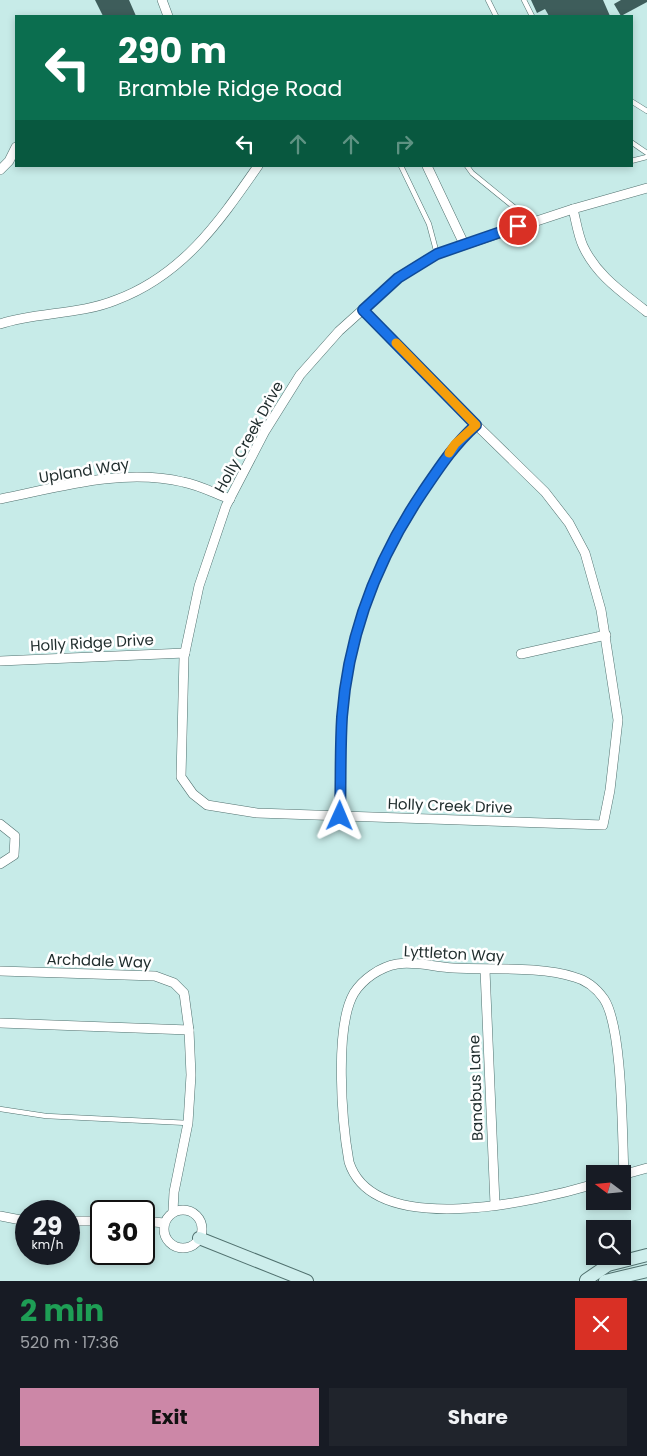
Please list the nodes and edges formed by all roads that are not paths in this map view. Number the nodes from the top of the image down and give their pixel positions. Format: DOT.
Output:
graph roads {
  1 [pos="162,0"];
  2 [pos="488,0"];
  3 [pos="524,0"];
  4 [pos="168,15"];
  5 [pos="496,15"];
  6 [pos="532,15"];
  7 [pos="633,102"];
  8 [pos="647,111"];
  9 [pos="633,143"];
  10 [pos="15,149"];
  11 [pos="647,153"];
  12 [pos="647,157"];
  13 [pos="633,160"];
  14 [pos="257,167"];
  15 [pos="401,167"];
  16 [pos="427,167"];
  17 [pos="468,167"];
  18 [pos="0,170"];
  19 [pos="647,188"];
  20 [pos="515,208"];
  21 [pos="573,209"];
  22 [pos="464,244"];
  23 [pos="437,254"];
  24 [pos="363,310"];
  25 [pos="647,312"];
  26 [pos="0,324"];
  27 [pos="476,425"];
  28 [pos="0,499"];
  29 [pos="230,499"];
  30 [pos="606,635"];
  31 [pos="185,653"];
  32 [pos="521,654"];
  33 [pos="0,661"];
  34 [pos="340,816"];
  35 [pos="0,824"];
  36 [pos="0,864"];
  37 [pos="485,970"];
  38 [pos="0,971"];
  39 [pos="0,1023"];
  40 [pos="189,1030"];
  41 [pos="0,1108"];
  42 [pos="188,1123"];
  43 [pos="622,1165"];
  44 [pos="647,1168"];
  45 [pos="631,1173"];
  46 [pos="586,1187"];
  47 [pos="495,1204"];
  48 [pos="174,1211"];
  49 [pos="0,1216"];
  50 [pos="15,1219"];
  51 [pos="155,1222"];
  52 [pos="164,1223"];
  53 [pos="199,1238"];
  54 [pos="647,1255"];
  55 [pos="647,1271"];
  56 [pos="307,1281"];
  57 [pos="584,1281"];
  58 [pos="596,1281"];
  59 [pos="605,1281"];
  1 -- 4 [label="street"];
  2 -- 5 [label="lane"];
  3 -- 6 [label="lane"];
  7 -- 8 [label="lane"];
  9 -- 11 [label="lane"];
  10 -- 18 [label="street"];
  12 -- 13 [label="lane"];
  14 -- 26 [label="street"];
  15 -- 23 [label="lane"];
  16 -- 22 [label="street"];
  17 -- 20 [label="lane"];
  19 -- 21 [label="street, Holly Creek Drive"];
  21 -- 22 [label="street, Holly Creek Drive"];
  21 -- 25 [label="street"];
  22 -- 23 [label="street, Holly Creek Drive"];
  23 -- 24 [label="street, Holly Creek Drive"];
  24 -- 27 [label="street"];
  24 -- 29 [label="street, Holly Creek Drive"];
  27 -- 30 [label="street"];
  27 -- 34 [label="street"];
  28 -- 29 [label="street, Upland Way"];
  29 -- 31 [label="street, Holly Creek Drive"];
  30 -- 32 [label="street"];
  30 -- 34 [label="street, Holly Creek Drive"];
  31 -- 33 [label="street, Holly Ridge Drive"];
  31 -- 34 [label="street, Holly Creek Drive"];
  35 -- 36 [label="street"];
  37 -- 43 [label="street, Lyttleton Way"];
  37 -- 47 [label="street, Banabus Lane"];
  37 -- 47 [label="street, Lyttleton Way"];
  38 -- 40 [label="street, Archdale Way"];
  39 -- 40 [label="street"];
  40 -- 42 [label="street, Archdale Way"];
  41 -- 42 [label="lane"];
  42 -- 48 [label="street, Archdale Way"];
  44 -- 45 [label="street, Lyttleton Way"];
  46 -- 47 [label="street, Lyttleton Way"];
  48 -- 52 [label="street"];
  48 -- 53 [label="street"];
  49 -- 50 [label="street"];
  51 -- 52 [label="street"];
  52 -- 53 [label="street"];
  53 -- 56 [label="street"];
  54 -- 57 [label="street"];
  55 -- 59 [label="street"];
  57 -- 58 [label="street"];
}
